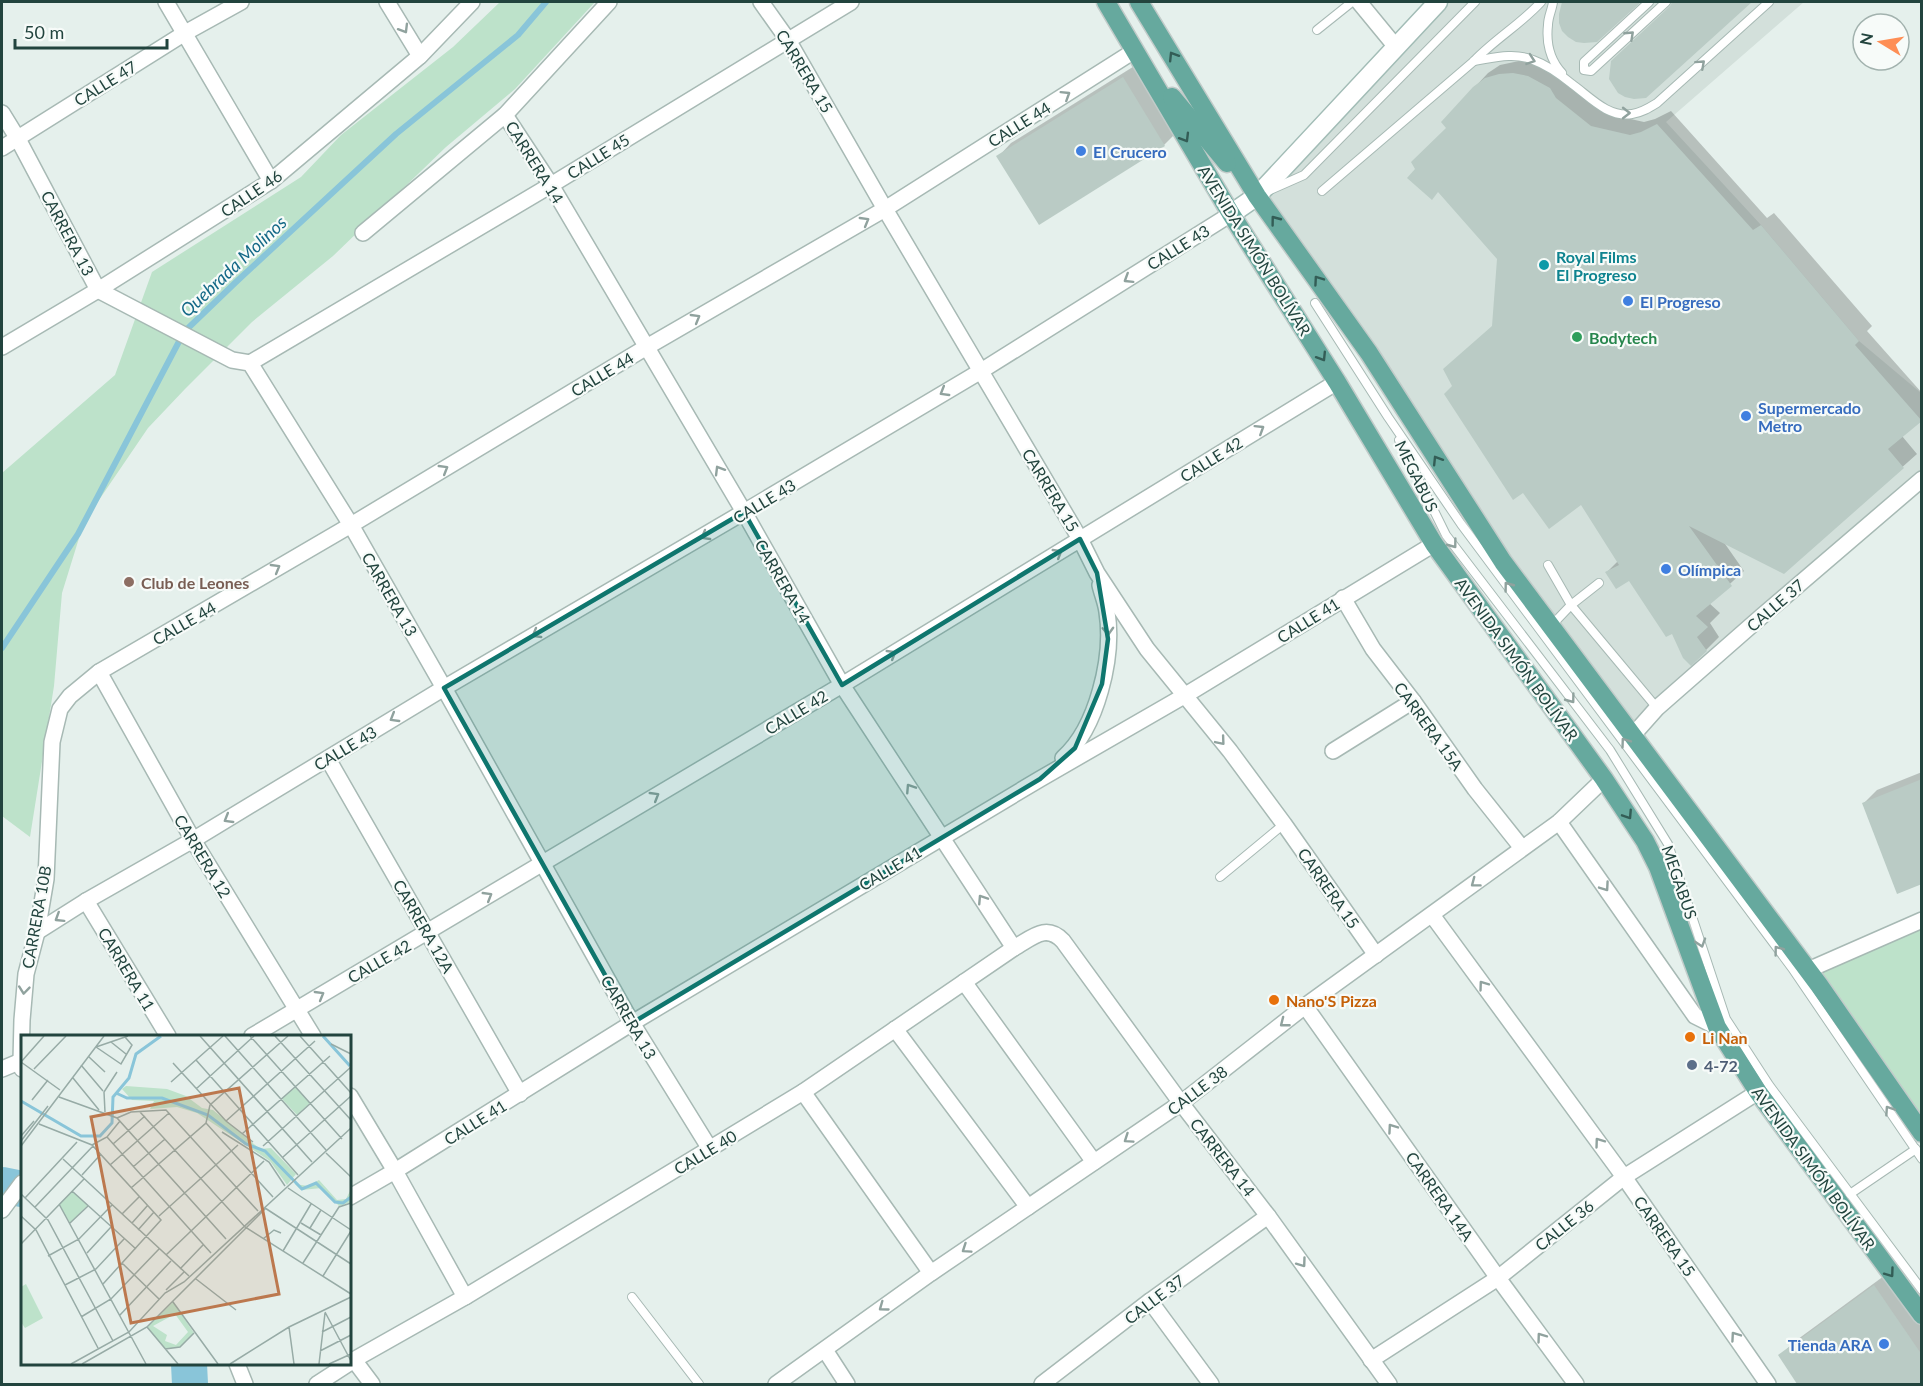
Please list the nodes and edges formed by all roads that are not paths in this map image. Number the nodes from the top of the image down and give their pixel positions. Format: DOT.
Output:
graph roads {
  1 [pos="166,2"];
  2 [pos="241,2"];
  3 [pos="387,2"];
  4 [pos="472,2"];
  5 [pos="609,2"];
  6 [pos="761,2"];
  7 [pos="851,2"];
  8 [pos="1106,2"];
  9 [pos="1139,2"];
  10 [pos="1352,2"];
  11 [pos="1359,2"];
  12 [pos="1438,2"];
  13 [pos="1475,2"];
  14 [pos="1541,2"];
  15 [pos="1553,2"];
  16 [pos="1649,2"];
  17 [pos="1666,2"];
  18 [pos="1769,2"];
  19 [pos="1317,30"];
  20 [pos="185,33"];
  21 [pos="788,40"];
  22 [pos="1396,47"];
  23 [pos="1134,51"];
  24 [pos="420,56"];
  25 [pos="1474,61"];
  26 [pos="1570,82"];
  27 [pos="2,113"];
  28 [pos="505,115"];
  29 [pos="18,139"];
  30 [pos="2,148"];
  31 [pos="271,182"];
  32 [pos="551,185"];
  33 [pos="1322,191"];
  34 [pos="1257,196"];
  35 [pos="885,209"];
  36 [pos="1231,214"];
  37 [pos="363,233"];
  38 [pos="98,290"];
  39 [pos="1316,303"];
  40 [pos="2,347"];
  41 [pos="645,348"];
  42 [pos="250,363"];
  43 [pos="981,371"];
  44 [pos="1337,382"];
  45 [pos="1388,417"];
  46 [pos="1922,479"];
  47 [pos="744,512"];
  48 [pos="351,525"];
  49 [pos="1080,540"];
  50 [pos="1434,544"];
  51 [pos="1548,565"];
  52 [pos="1097,573"];
  53 [pos="1599,583"];
  54 [pos="1343,598"];
  55 [pos="1571,605"];
  56 [pos="1550,626"];
  57 [pos="99,672"];
  58 [pos="842,684"];
  59 [pos="444,688"];
  60 [pos="69,696"];
  61 [pos="1184,696"];
  62 [pos="1413,701"];
  63 [pos="1657,708"];
  64 [pos="1633,735"];
  65 [pos="1333,751"];
  66 [pos="328,759"];
  67 [pos="1040,779"];
  68 [pos="1604,779"];
  69 [pos="1559,822"];
  70 [pos="1284,824"];
  71 [pos="942,837"];
  72 [pos="193,840"];
  73 [pos="1522,848"];
  74 [pos="542,864"];
  75 [pos="1220,877"];
  76 [pos="86,901"];
  77 [pos="1432,915"];
  78 [pos="1922,920"];
  79 [pos="36,932"];
  80 [pos="1053,932"];
  81 [pos="427,933"];
  82 [pos="1014,948"];
  83 [pos="1376,955"];
  84 [pos="1808,970"];
  85 [pos="964,982"];
  86 [pos="1305,1006"];
  87 [pos="296,1009"];
  88 [pos="632,1023"];
  89 [pos="1717,1027"];
  90 [pos="895,1029"];
  91 [pos="21,1035"];
  92 [pos="167,1035"];
  93 [pos="254,1035"];
  94 [pos="312,1035"];
  95 [pos="21,1065"];
  96 [pos="2,1068"];
  97 [pos="803,1092"];
  98 [pos="1758,1092"];
  99 [pos="520,1094"];
  100 [pos="351,1098"];
  101 [pos="1181,1103"];
  102 [pos="1919,1141"];
  103 [pos="710,1149"];
  104 [pos="1922,1159"];
  105 [pos="1094,1162"];
  106 [pos="395,1171"];
  107 [pos="1624,1177"];
  108 [pos="21,1184"];
  109 [pos="1850,1194"];
  110 [pos="351,1196"];
  111 [pos="1028,1207"];
  112 [pos="2,1210"];
  113 [pos="1268,1216"];
  114 [pos="931,1273"];
  115 [pos="1498,1278"];
  116 [pos="1922,1290"];
  117 [pos="465,1297"];
  118 [pos="632,1297"];
  119 [pos="1150,1301"];
  120 [pos="1922,1315"];
  121 [pos="825,1350"];
  122 [pos="1371,1360"];
  123 [pos="351,1361"];
  124 [pos="351,1363"];
  125 [pos="237,1365"];
  126 [pos="345,1365"];
  127 [pos="244,1384"];
  128 [pos="316,1384"];
  129 [pos="372,1384"];
  130 [pos="699,1384"];
  131 [pos="776,1384"];
  132 [pos="847,1384"];
  133 [pos="1042,1384"];
  134 [pos="1211,1384"];
  135 [pos="1389,1384"];
  136 [pos="1576,1384"];
  137 [pos="1768,1384"];
  1 -- 20 [label="street"];
  2 -- 20 [label="street, CALLE 47"];
  3 -- 24 [label="street, one-way"];
  4 -- 24 [label="street, CALLE 46"];
  5 -- 28 [label="street"];
  6 -- 21 [label="street, CARRERA 15"];
  7 -- 21 [label="street, CALLE 45"];
  8 -- 23 [label="main road, AVENIDA SIMÓN BOLÍVAR"];
  34 -- 9 [label="main road, AVENIDA SIMÓN BOLÍVAR, one-way"];
  10 -- 19 [label="lane"];
  11 -- 22 [label="street"];
  12 -- 22 [label="street, CALLE 43"];
  13 -- 34 [label="lane"];
  14 -- 25 [label="lane"];
  15 -- 26 [label="lane"];
  16 -- 17 [label="lane, one-way"];
  26 -- 18 [label="lane, one-way"];
  20 -- 29 [label="street, CALLE 47"];
  20 -- 31 [label="street"];
  21 -- 32 [label="street, CALLE 45"];
  21 -- 35 [label="street, CARRERA 15"];
  22 -- 34 [label="street, CALLE 43"];
  23 -- 34 [label="main road"];
  35 -- 23 [label="street, CALLE 44, one-way"];
  23 -- 36 [label="main road, AVENIDA SIMÓN BOLÍVAR, one-way"];
  24 -- 31 [label="street, CALLE 46"];
  25 -- 26 [label="lane, one-way"];
  25 -- 33 [label="lane"];
  27 -- 29 [label="street, CARRERA 13"];
  28 -- 32 [label="street, CARRERA 14"];
  28 -- 37 [label="street"];
  29 -- 30 [label="street, CALLE 47"];
  29 -- 38 [label="street, CARRERA 13"];
  31 -- 38 [label="street, CALLE 46"];
  32 -- 41 [label="street, CARRERA 14"];
  32 -- 42 [label="street, CALLE 45"];
  34 -- 36 [label="street, CALLE 43"];
  56 -- 34 [label="main road, AVENIDA SIMÓN BOLÍVAR, one-way"];
  41 -- 35 [label="street, CALLE 44, one-way"];
  35 -- 43 [label="street, CARRERA 15"];
  36 -- 43 [label="street, CALLE 43, one-way"];
  36 -- 44 [label="main road, AVENIDA SIMÓN BOLÍVAR, one-way"];
  38 -- 40 [label="street, CALLE 46"];
  38 -- 42 [label="street, CARRERA 13"];
  39 -- 45 [label="lane, MEGABUS"];
  47 -- 41 [label="street, CARRERA 14, one-way"];
  48 -- 41 [label="street, CALLE 44, one-way"];
  42 -- 48 [label="street, CARRERA 13"];
  43 -- 47 [label="street, CALLE 43, one-way"];
  43 -- 49 [label="street, CARRERA 15"];
  49 -- 44 [label="street, CALLE 42, one-way"];
  44 -- 50 [label="main road, AVENIDA SIMÓN BOLÍVAR"];
  102 -- 45 [label="lane, MEGABUS, one-way"];
  45 -- 109 [label="lane, MEGABUS, one-way"];
  46 -- 63 [label="street, CALLE 37"];
  47 -- 58 [label="street, CARRERA 14"];
  47 -- 59 [label="street, CALLE 43, one-way"];
  57 -- 48 [label="street, CALLE 44, one-way"];
  48 -- 59 [label="street, CARRERA 13"];
  49 -- 52 [label="street, CARRERA 15"];
  58 -- 49 [label="street, CALLE 42, one-way"];
  50 -- 54 [label="street, CALLE 41"];
  50 -- 68 [label="main road, AVENIDA SIMÓN BOLÍVAR"];
  51 -- 55 [label="lane"];
  52 -- 61 [label="street, CARRERA 15"];
  52 -- 67 [label="street, one-way"];
  53 -- 55 [label="lane"];
  54 -- 61 [label="street, CALLE 41"];
  54 -- 62 [label="street, CARRERA 15A"];
  55 -- 56 [label="lane"];
  55 -- 63 [label="lane"];
  56 -- 64 [label="main road, AVENIDA SIMÓN BOLÍVAR"];
  57 -- 60 [label="street, CALLE 44"];
  57 -- 72 [label="street, CARRERA 12"];
  71 -- 58 [label="street, CARRERA 14, one-way"];
  74 -- 58 [label="street, CALLE 42, one-way"];
  59 -- 66 [label="street, CALLE 43, one-way"];
  59 -- 74 [label="street, CARRERA 13"];
  60 -- 79 [label="street, CARRERA 10B"];
  61 -- 67 [label="street, CALLE 41"];
  61 -- 70 [label="street, CARRERA 15, one-way"];
  62 -- 65 [label="street"];
  62 -- 73 [label="street, CARRERA 15A"];
  63 -- 64 [label="street, CALLE 37"];
  64 -- 84 [label="main road, AVENIDA SIMÓN BOLÍVAR"];
  66 -- 72 [label="street, CALLE 43, one-way"];
  66 -- 81 [label="street, CARRERA 12A"];
  67 -- 71 [label="street, CALLE 41"];
  68 -- 69 [label="street, CALLE 38"];
  68 -- 89 [label="main road, AVENIDA SIMÓN BOLÍVAR, one-way"];
  69 -- 73 [label="street, CALLE 38"];
  69 -- 89 [label="street, one-way"];
  70 -- 75 [label="lane"];
  70 -- 83 [label="street, CARRERA 15"];
  82 -- 71 [label="street, CARRERA 14, one-way"];
  71 -- 88 [label="street, CALLE 41"];
  72 -- 76 [label="street, CALLE 43"];
  72 -- 87 [label="street, CARRERA 12"];
  73 -- 77 [label="street, CALLE 38, one-way"];
  81 -- 74 [label="street, CALLE 42, one-way"];
  74 -- 88 [label="street, CARRERA 13"];
  76 -- 79 [label="street, CALLE 43, one-way"];
  76 -- 92 [label="street, CARRERA 11"];
  77 -- 83 [label="street, CALLE 38"];
  107 -- 77 [label="street, CARRERA 15, one-way"];
  78 -- 84 [label="street"];
  79 -- 91 [label="street, CARRERA 10B, one-way"];
  80 -- 82 [label="street, CALLE 40"];
  80 -- 101 [label="street, CARRERA 14"];
  87 -- 81 [label="street, CALLE 42, one-way"];
  81 -- 99 [label="street, CARRERA 12A"];
  82 -- 85 [label="street, CALLE 40"];
  83 -- 86 [label="street, CALLE 38"];
  84 -- 102 [label="main road, AVENIDA SIMÓN BOLÍVAR"];
  85 -- 90 [label="street, CALLE 40"];
  85 -- 105 [label="street"];
  86 -- 101 [label="street, CALLE 38, one-way"];
  115 -- 86 [label="street, CARRERA 14A, one-way"];
  87 -- 93 [label="street, CALLE 42"];
  87 -- 94 [label="street, CARRERA 12"];
  88 -- 99 [label="street, CALLE 41"];
  88 -- 103 [label="street, CARRERA 13"];
  89 -- 98 [label="main road, AVENIDA SIMÓN BOLÍVAR"];
  90 -- 97 [label="street, CALLE 40"];
  90 -- 111 [label="street"];
  95 -- 96 [label="street"];
  97 -- 103 [label="street, CALLE 40"];
  97 -- 114 [label="street"];
  98 -- 107 [label="street, CALLE 36"];
  98 -- 120 [label="main road, AVENIDA SIMÓN BOLÍVAR, one-way"];
  99 -- 106 [label="street, CALLE 41"];
  100 -- 106 [label="street"];
  101 -- 105 [label="street, CALLE 38, one-way"];
  101 -- 113 [label="street, CARRERA 14"];
  102 -- 104 [label="lane, MEGABUS"];
  102 -- 109 [label="lane"];
  103 -- 117 [label="street, CALLE 40"];
  105 -- 111 [label="street, CALLE 38"];
  106 -- 110 [label="street, CALLE 41"];
  106 -- 117 [label="street"];
  107 -- 115 [label="street, CALLE 36"];
  137 -- 107 [label="street, CARRERA 15, one-way"];
  108 -- 112 [label="street"];
  109 -- 116 [label="lane, MEGABUS"];
  111 -- 114 [label="street, CALLE 38, one-way"];
  113 -- 119 [label="street, CALLE 37"];
  113 -- 122 [label="street, CARRERA 14, one-way"];
  114 -- 121 [label="street, CALLE 38, one-way"];
  115 -- 122 [label="street, CALLE 36"];
  136 -- 115 [label="street, CARRERA 14A, one-way"];
  117 -- 123 [label="street, CALLE 40"];
  118 -- 130 [label="lane"];
  119 -- 133 [label="street, CALLE 37"];
  119 -- 134 [label="street"];
  121 -- 131 [label="street, CALLE 38"];
  121 -- 132 [label="street"];
  122 -- 135 [label="street, CARRERA 14"];
  124 -- 129 [label="street"];
  125 -- 127 [label="street"];
  126 -- 128 [label="street, CALLE 40"];
}
